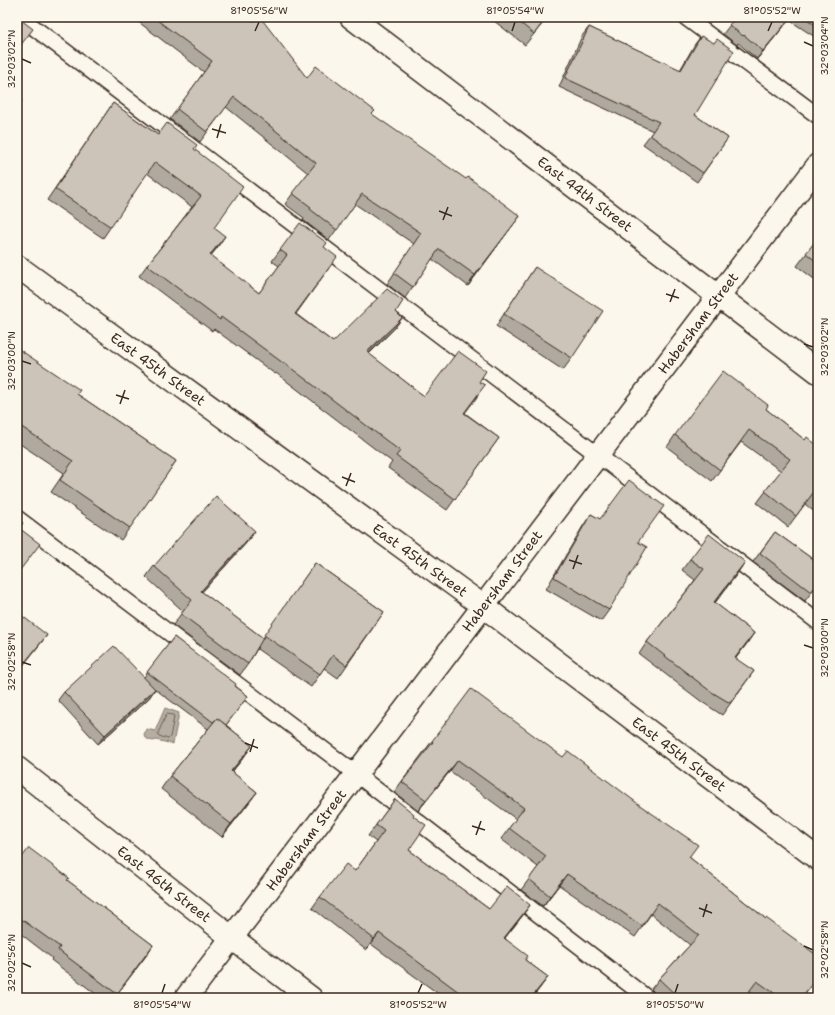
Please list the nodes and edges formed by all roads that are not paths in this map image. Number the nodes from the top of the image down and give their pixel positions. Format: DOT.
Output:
graph roads {
  1 [pos="20,17"];
  2 [pos="351,17"];
  3 [pos="685,17"];
  4 [pos="818,116"];
  5 [pos="818,165"];
  6 [pos="17,266"];
  7 [pos="718,296"];
  8 [pos="818,372"];
  9 [pos="598,455"];
  10 [pos="17,518"];
  11 [pos="483,606"];
  12 [pos="818,622"];
  13 [pos="17,768"];
  14 [pos="356,774"];
  15 [pos="818,859"];
  16 [pos="232,938"];
  17 [pos="186,998"];
  18 [pos="311,998"];
  19 [pos="647,998"];
  1 -- 9 [label="lane"];
  2 -- 7 [label="street, East 44th Street"];
  3 -- 4 [label="lane"];
  5 -- 7 [label="street, Habersham Street"];
  6 -- 11 [label="street, East 45th Street"];
  7 -- 8 [label="street, East 44th Street"];
  7 -- 9 [label="street, Habersham Street"];
  9 -- 11 [label="street, Habersham Street"];
  9 -- 12 [label="lane"];
  10 -- 14 [label="lane"];
  11 -- 14 [label="street, Habersham Street"];
  11 -- 15 [label="street, East 45th Street"];
  13 -- 16 [label="street, East 46th Street"];
  14 -- 16 [label="street, Habersham Street"];
  14 -- 19 [label="lane"];
  16 -- 17 [label="street, Habersham Street"];
  16 -- 18 [label="street, East 46th Street"];
}
